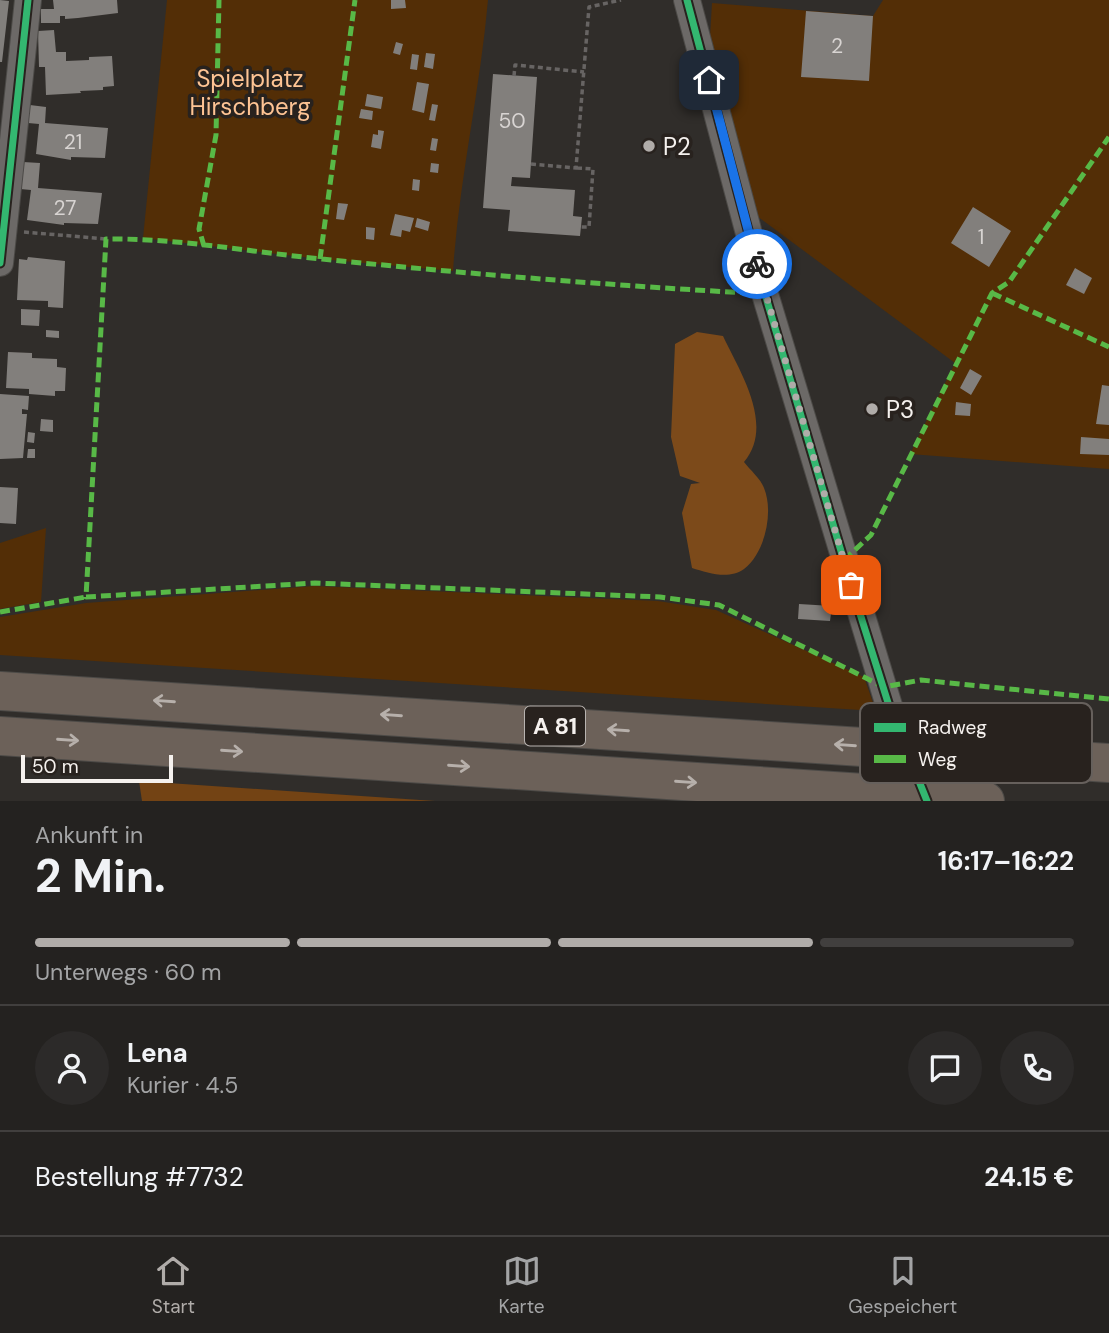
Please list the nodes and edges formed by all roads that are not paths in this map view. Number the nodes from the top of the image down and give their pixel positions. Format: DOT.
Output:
graph roads {
  1 [pos="28,0"];
  2 [pos="687,0"];
  3 [pos="8,103"];
  4 [pos="0,263"];
  5 [pos="0,691"];
  6 [pos="888,703"];
  7 [pos="0,736"];
  8 [pos="860,747"];
  9 [pos="985,801"];
  1 -- 3 [label="street"];
  2 -- 6 [label="street"];
  3 -- 4 [label="street"];
  8 -- 5 [label="highway, A 81, one-way"];
  7 -- 9 [label="highway, A 81, one-way"];
}
